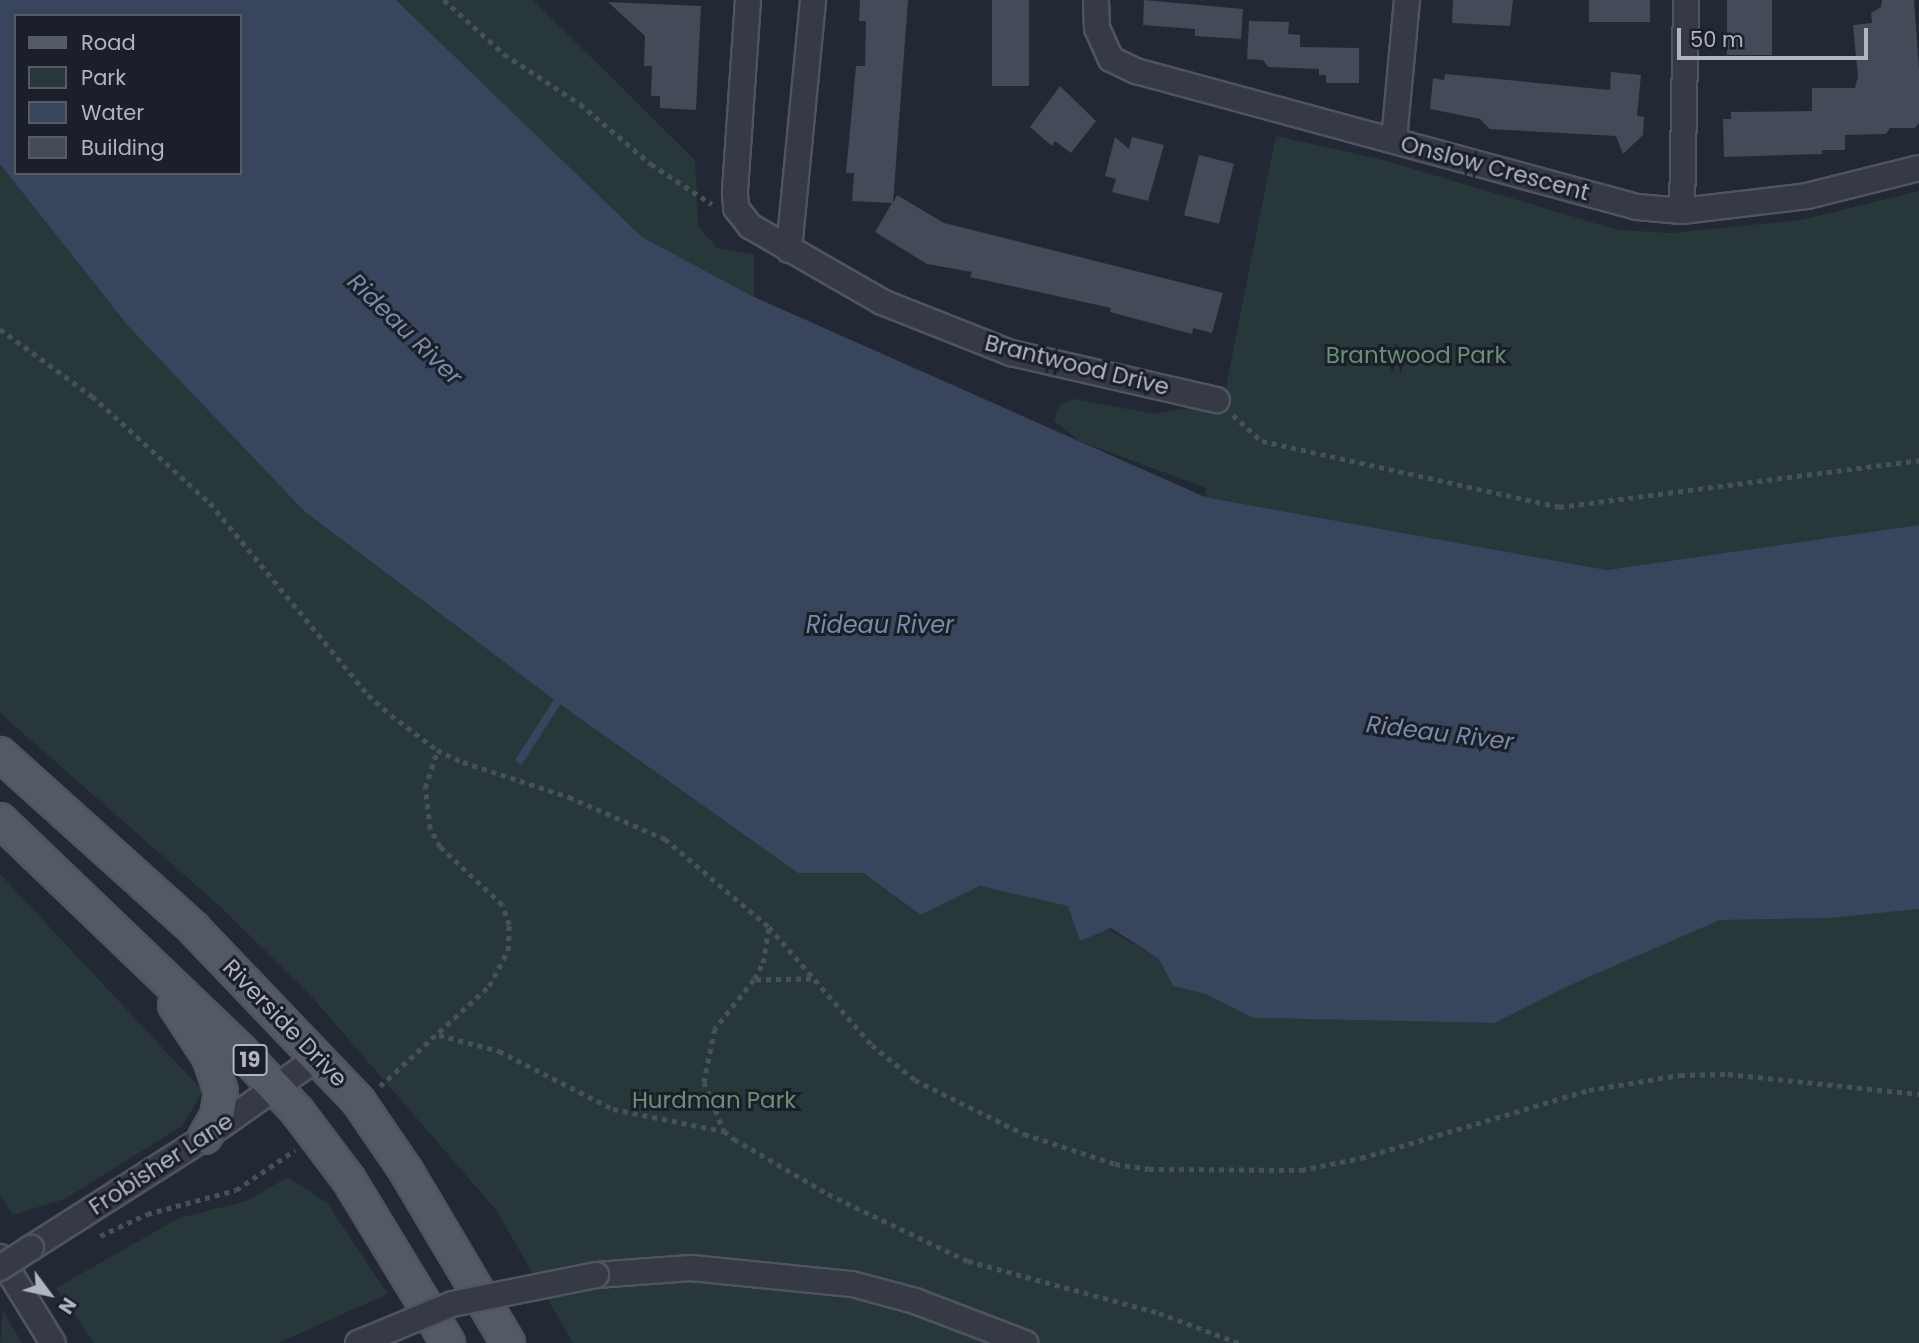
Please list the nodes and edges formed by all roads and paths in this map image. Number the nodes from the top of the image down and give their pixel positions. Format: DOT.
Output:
graph roads {
  1 [pos="444,0"];
  2 [pos="748,0"];
  3 [pos="813,0"];
  4 [pos="1096,0"];
  5 [pos="1407,0"];
  6 [pos="1686,0"];
  7 [pos="1394,140"];
  8 [pos="1919,168"];
  9 [pos="1682,211"];
  10 [pos="739,214"];
  11 [pos="789,250"];
  12 [pos="0,329"];
  13 [pos="1217,400"];
  14 [pos="1919,460"];
  15 [pos="437,750"];
  16 [pos="0,754"];
  17 [pos="0,820"];
  18 [pos="769,927"];
  19 [pos="132,944"];
  20 [pos="812,979"];
  21 [pos="754,980"];
  22 [pos="438,1035"];
  23 [pos="319,1057"];
  24 [pos="381,1085"];
  25 [pos="277,1088"];
  26 [pos="1919,1094"];
  27 [pos="724,1131"];
  28 [pos="205,1137"];
  29 [pos="293,1152"];
  30 [pos="98,1237"];
  31 [pos="0,1257"];
  32 [pos="0,1268"];
  33 [pos="53,1343"];
  34 [pos="358,1343"];
  35 [pos="448,1343"];
  36 [pos="508,1343"];
  37 [pos="1025,1343"];
  38 [pos="1239,1343"];
  1 -- 10 [label="path"];
  2 -- 10 [label="street"];
  3 -- 11 [label="street"];
  4 -- 7 [label="street, Onslow Crescent"];
  5 -- 7 [label="street"];
  6 -- 9 [label="street"];
  7 -- 9 [label="street, Onslow Crescent"];
  8 -- 9 [label="street, Onslow Crescent"];
  10 -- 11 [label="street, Brantwood Drive"];
  11 -- 13 [label="street, Brantwood Drive"];
  12 -- 15 [label="path"];
  13 -- 14 [label="path"];
  15 -- 18 [label="path"];
  15 -- 22 [label="path"];
  16 -- 23 [label="main road, Riverside Drive / 19"];
  17 -- 19 [label="main road, 19"];
  18 -- 20 [label="path"];
  18 -- 21 [label="path"];
  19 -- 25 [label="main road, 19"];
  19 -- 28 [label="main road"];
  20 -- 21 [label="path"];
  20 -- 26 [label="path"];
  21 -- 27 [label="path"];
  22 -- 24 [label="path"];
  22 -- 27 [label="path"];
  23 -- 25 [label="street, Frobisher Lane"];
  23 -- 36 [label="main road, Riverside Drive / 19"];
  25 -- 28 [label="street, Frobisher Lane"];
  25 -- 35 [label="main road, 19"];
  27 -- 38 [label="path"];
  28 -- 32 [label="street, Frobisher Lane, bridge"];
  29 -- 30 [label="path"];
  31 -- 33 [label="street"];
  34 -- 37 [label="street, bridge"];
}
